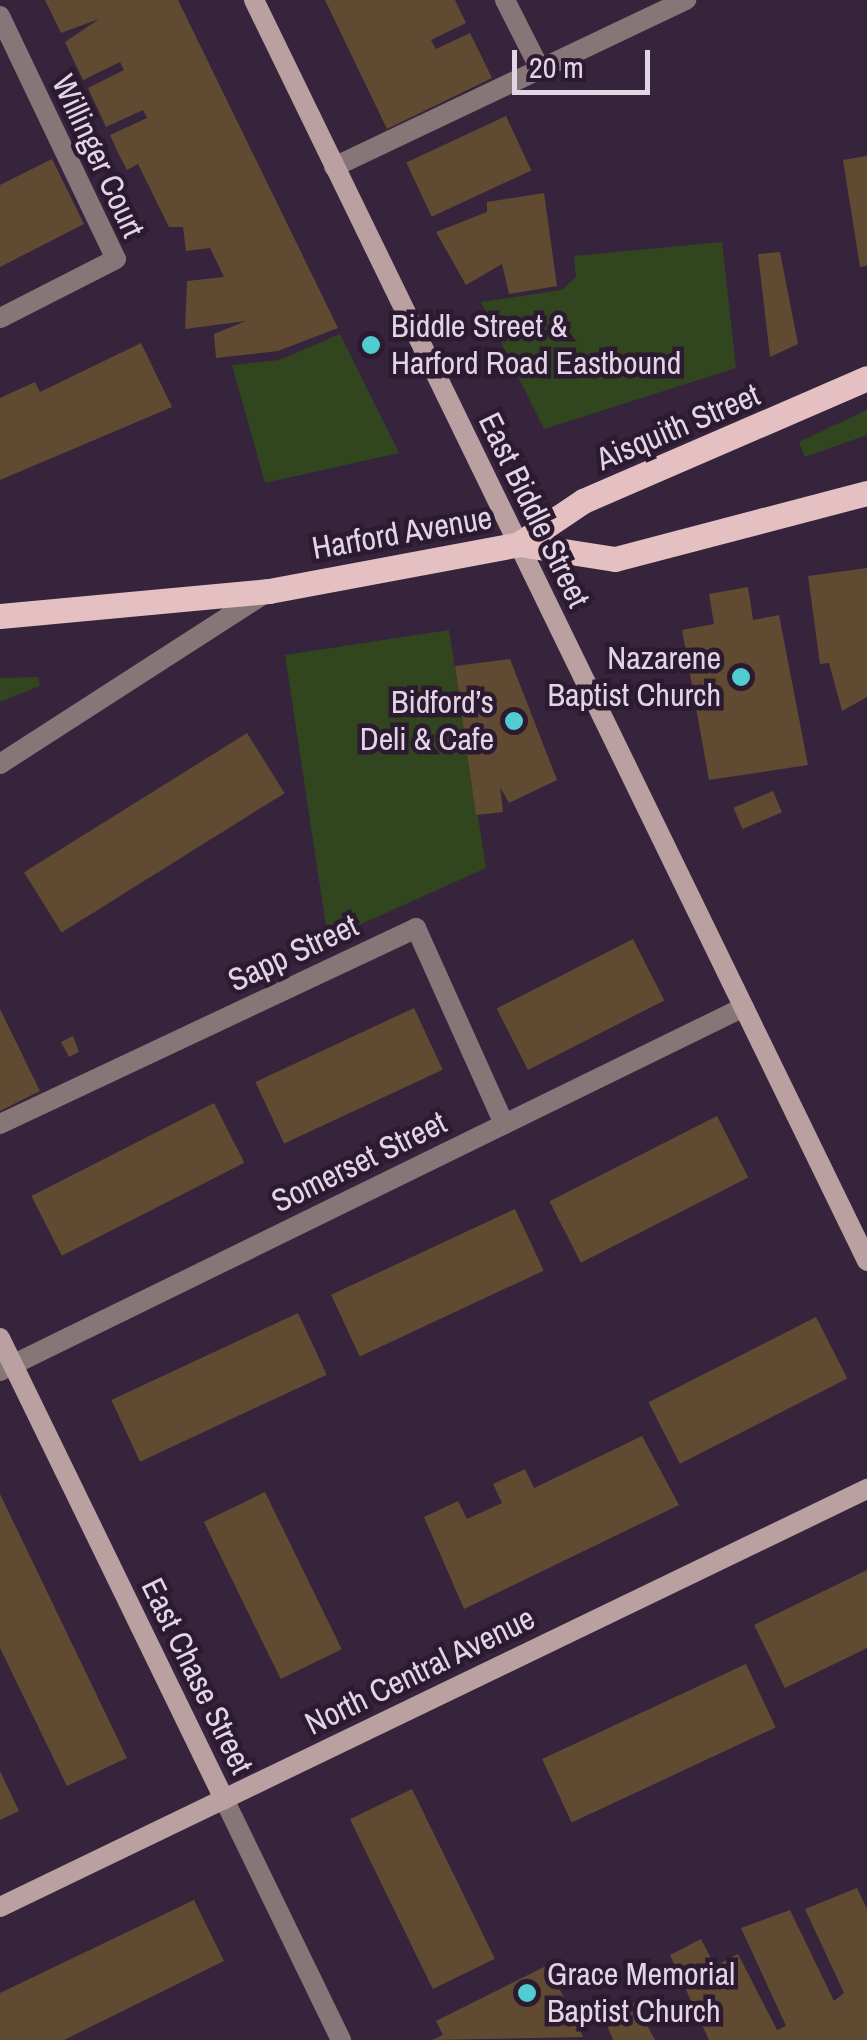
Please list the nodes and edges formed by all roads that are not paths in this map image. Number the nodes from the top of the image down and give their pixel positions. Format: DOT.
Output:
graph roads {
  1 [pos="254,0"];
  2 [pos="506,0"];
  3 [pos="686,0"];
  4 [pos="0,16"];
  5 [pos="540,69"];
  6 [pos="334,167"];
  7 [pos="0,318"];
  8 [pos="867,378"];
  9 [pos="867,494"];
  10 [pos="518,544"];
  11 [pos="269,591"];
  12 [pos="0,616"];
  13 [pos="0,764"];
  14 [pos="744,1007"];
  15 [pos="0,1124"];
  16 [pos="504,1124"];
  17 [pos="867,1261"];
  18 [pos="0,1338"];
  19 [pos="6,1367"];
  20 [pos="867,1489"];
  21 [pos="224,1799"];
  22 [pos="0,1907"];
  23 [pos="340,2040"];
  1 -- 6 [label="street, East Biddle Street"];
  2 -- 5 [label="street"];
  3 -- 5 [label="street"];
  4 -- 7 [label="street, Willinger Court"];
  5 -- 6 [label="street"];
  6 -- 10 [label="street, East Biddle Street"];
  8 -- 10 [label="main road, Aisquith Street"];
  9 -- 10 [label="main road, Harford Avenue"];
  10 -- 11 [label="main road, Harford Avenue"];
  10 -- 14 [label="street, East Biddle Street"];
  11 -- 12 [label="main road, Harford Avenue"];
  11 -- 13 [label="street"];
  14 -- 16 [label="street, Somerset Street"];
  14 -- 17 [label="street, East Biddle Street"];
  15 -- 16 [label="street, Sapp Street"];
  16 -- 19 [label="street, Somerset Street"];
  18 -- 19 [label="street, East Chase Street"];
  19 -- 21 [label="street, East Chase Street"];
  20 -- 21 [label="street, North Central Avenue"];
  21 -- 22 [label="street, North Central Avenue"];
  21 -- 23 [label="street, East Chase Street"];
}
